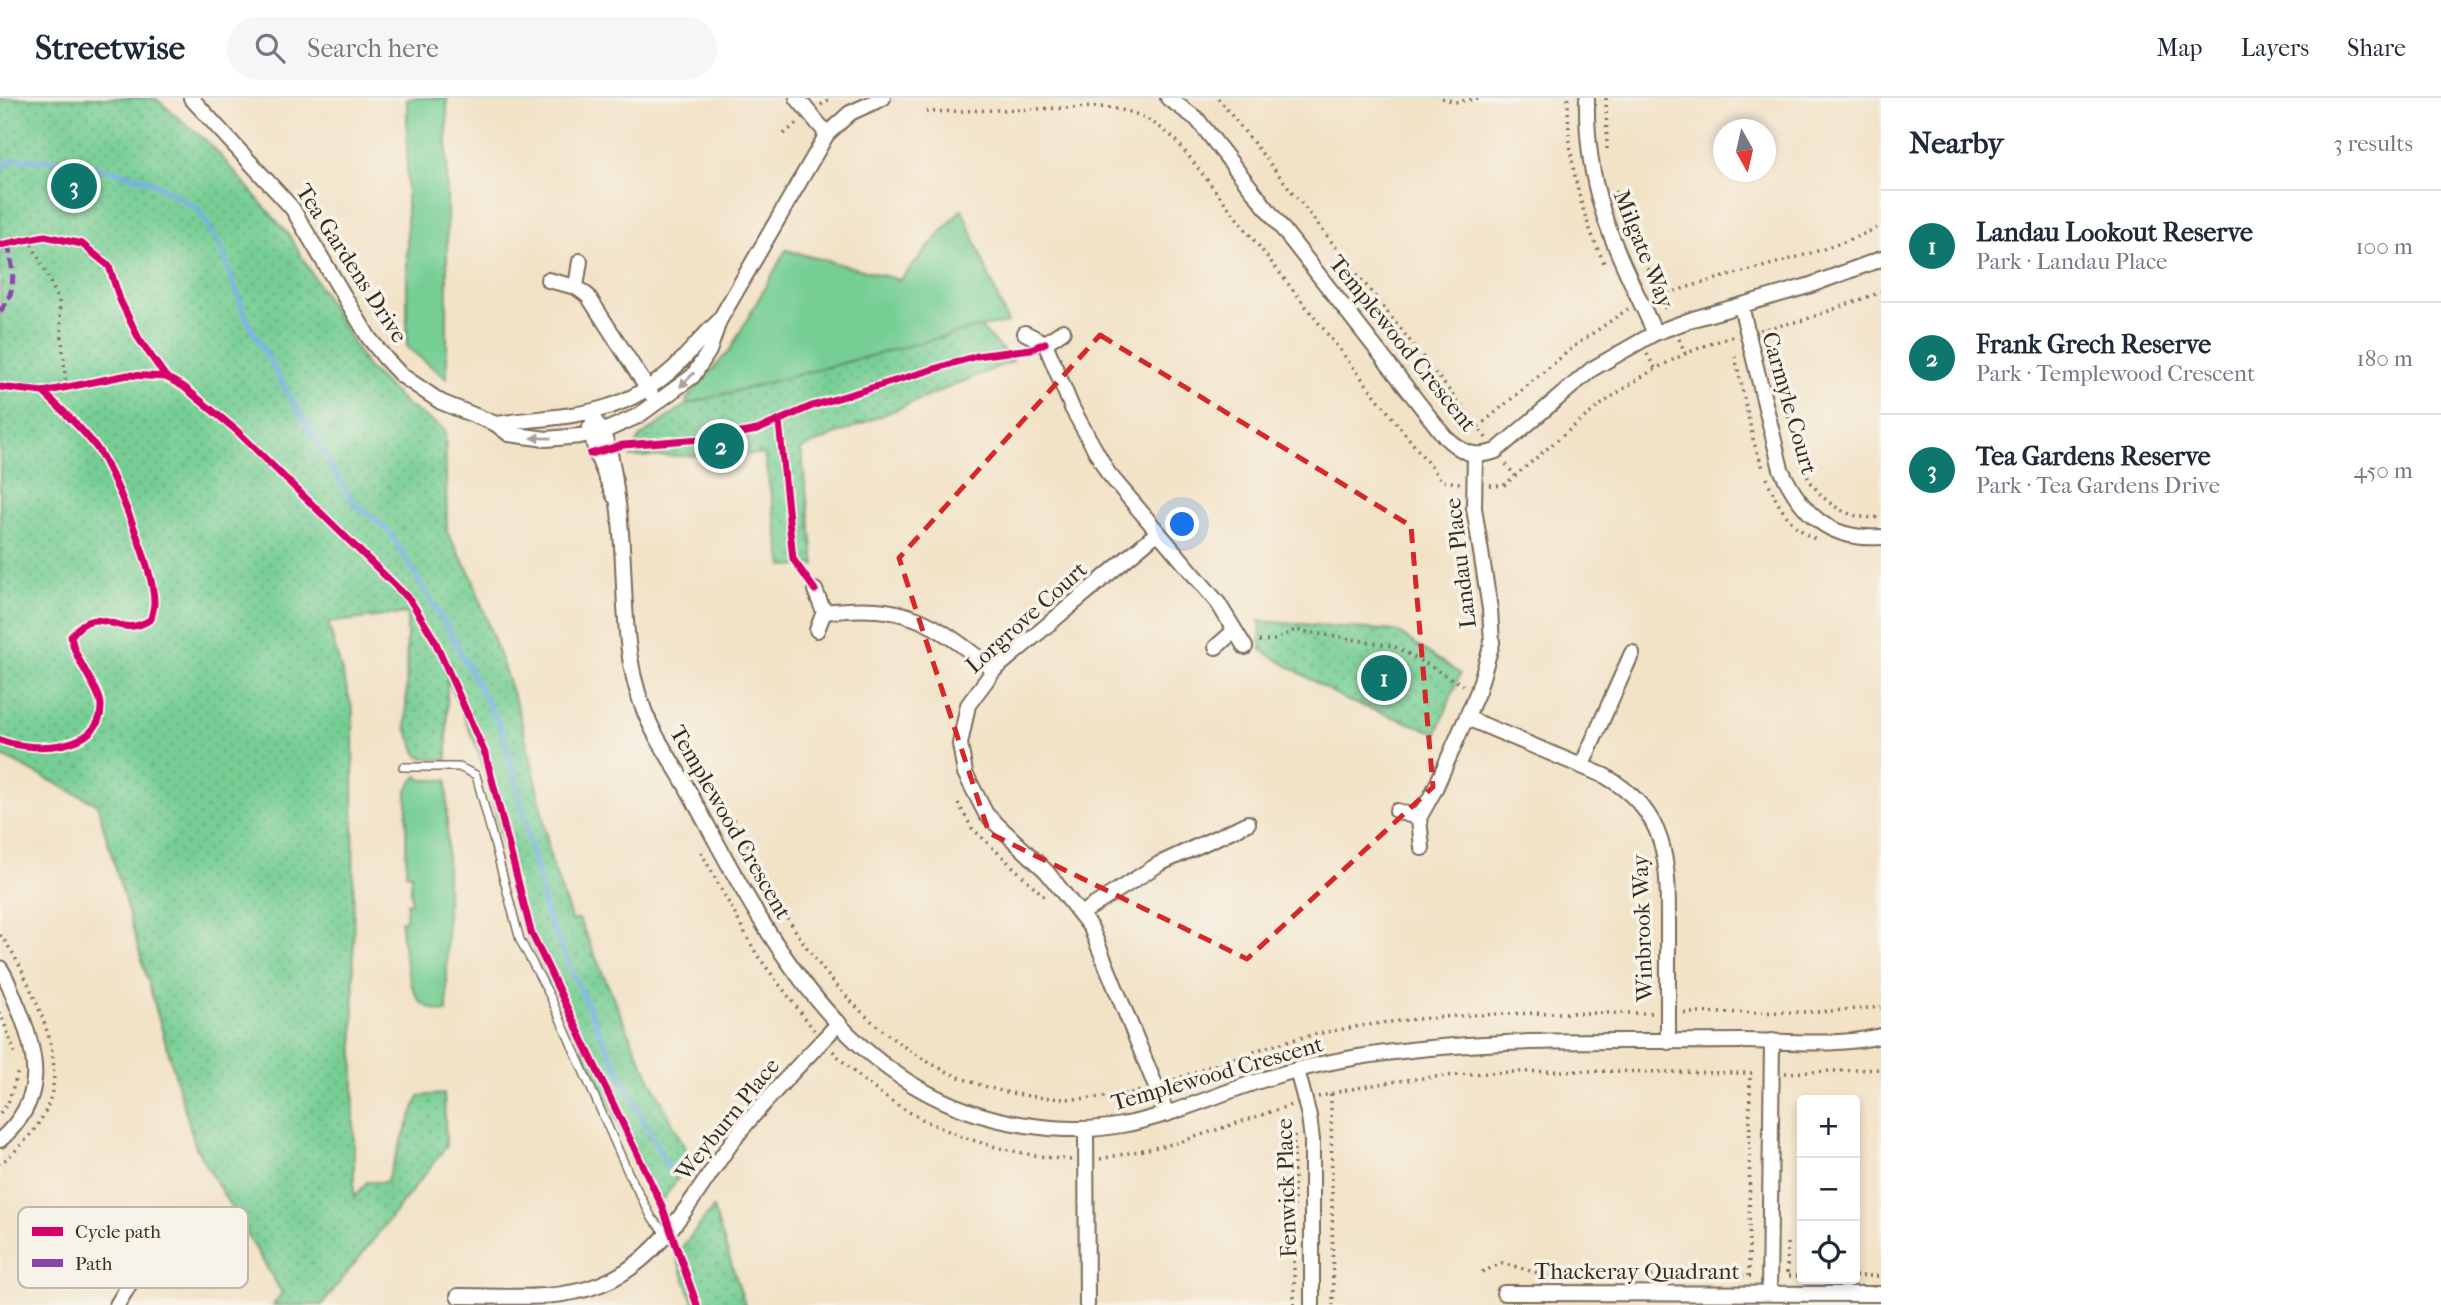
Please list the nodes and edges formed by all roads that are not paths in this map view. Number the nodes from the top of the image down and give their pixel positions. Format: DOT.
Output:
graph roads {
  1 [pos="191,98"];
  2 [pos="797,98"];
  3 [pos="883,98"];
  4 [pos="1168,98"];
  5 [pos="1587,98"];
  6 [pos="827,134"];
  7 [pos="1880,259"];
  8 [pos="580,261"];
  9 [pos="548,280"];
  10 [pos="576,287"];
  11 [pos="1741,306"];
  12 [pos="719,321"];
  13 [pos="1063,331"];
  14 [pos="1025,333"];
  15 [pos="1655,333"];
  16 [pos="1045,343"];
  17 [pos="646,388"];
  18 [pos="657,404"];
  19 [pos="590,414"];
  20 [pos="496,424"];
  21 [pos="597,433"];
  22 [pos="1475,455"];
  23 [pos="1157,533"];
  24 [pos="1881,537"];
  25 [pos="815,590"];
  26 [pos="824,612"];
  27 [pos="817,630"];
  28 [pos="1234,631"];
  29 [pos="1216,647"];
  30 [pos="1245,647"];
  31 [pos="1632,653"];
  32 [pos="994,670"];
  33 [pos="1466,718"];
  34 [pos="1582,765"];
  35 [pos="403,767"];
  36 [pos="1396,811"];
  37 [pos="1419,818"];
  38 [pos="1248,823"];
  39 [pos="1422,848"];
  40 [pos="1082,913"];
  41 [pos="0,968"];
  42 [pos="839,1023"];
  43 [pos="1881,1036"];
  44 [pos="1773,1041"];
  45 [pos="1668,1042"];
  46 [pos="1297,1070"];
  47 [pos="1167,1114"];
  48 [pos="1086,1130"];
  49 [pos="0,1140"];
  50 [pos="667,1234"];
  51 [pos="127,1288"];
  52 [pos="1504,1293"];
  53 [pos="1769,1293"];
  54 [pos="1881,1294"];
  55 [pos="458,1296"];
  56 [pos="117,1305"];
  57 [pos="1087,1305"];
  58 [pos="1312,1305"];
  1 -- 20 [label="street, Tea Gardens Drive"];
  2 -- 6 [label="street"];
  3 -- 6 [label="street"];
  4 -- 22 [label="street, Templewood Crescent"];
  5 -- 15 [label="street, Milgate Way"];
  6 -- 12 [label="street"];
  7 -- 11 [label="street, Templewood Crescent"];
  8 -- 10 [label="street"];
  9 -- 10 [label="street"];
  10 -- 17 [label="street"];
  11 -- 15 [label="street, Templewood Crescent"];
  11 -- 24 [label="street, Carmyle Court"];
  12 -- 17 [label="street"];
  12 -- 18 [label="street, one-way"];
  13 -- 16 [label="street"];
  14 -- 16 [label="street"];
  15 -- 22 [label="street, Templewood Crescent"];
  16 -- 23 [label="street"];
  17 -- 18 [label="street"];
  17 -- 19 [label="street"];
  18 -- 21 [label="street"];
  19 -- 20 [label="street, Tea Gardens Drive"];
  19 -- 21 [label="street, Templewood Crescent"];
  21 -- 20 [label="street, Tea Gardens Drive, one-way"];
  21 -- 42 [label="street, Templewood Crescent"];
  22 -- 33 [label="street, Landau Place"];
  23 -- 28 [label="street"];
  23 -- 32 [label="street, Lorgrove Court"];
  25 -- 26 [label="street"];
  26 -- 27 [label="street"];
  26 -- 32 [label="street"];
  28 -- 29 [label="street"];
  28 -- 30 [label="street"];
  31 -- 34 [label="street"];
  32 -- 40 [label="street, Lorgrove Court"];
  33 -- 34 [label="street, Winbrook Way"];
  33 -- 37 [label="street, Landau Place"];
  34 -- 45 [label="street, Winbrook Way"];
  35 -- 50 [label="lane"];
  36 -- 37 [label="street"];
  37 -- 39 [label="street"];
  38 -- 40 [label="street"];
  40 -- 47 [label="street, Lorgrove Court"];
  41 -- 49 [label="street"];
  42 -- 48 [label="street, Templewood Crescent"];
  42 -- 50 [label="street, Weyburn Place"];
  43 -- 44 [label="street, Templewood Crescent"];
  44 -- 45 [label="street, Templewood Crescent"];
  44 -- 53 [label="street, Thackeray Quadrant"];
  45 -- 46 [label="street, Templewood Crescent"];
  46 -- 47 [label="street, Templewood Crescent"];
  46 -- 58 [label="street, Fenwick Place"];
  47 -- 48 [label="street, Templewood Crescent"];
  48 -- 57 [label="street"];
  50 -- 55 [label="street, Weyburn Place"];
  51 -- 56 [label="street"];
  52 -- 53 [label="street, Thackeray Quadrant"];
  53 -- 54 [label="street, Thackeray Quadrant"];
}
